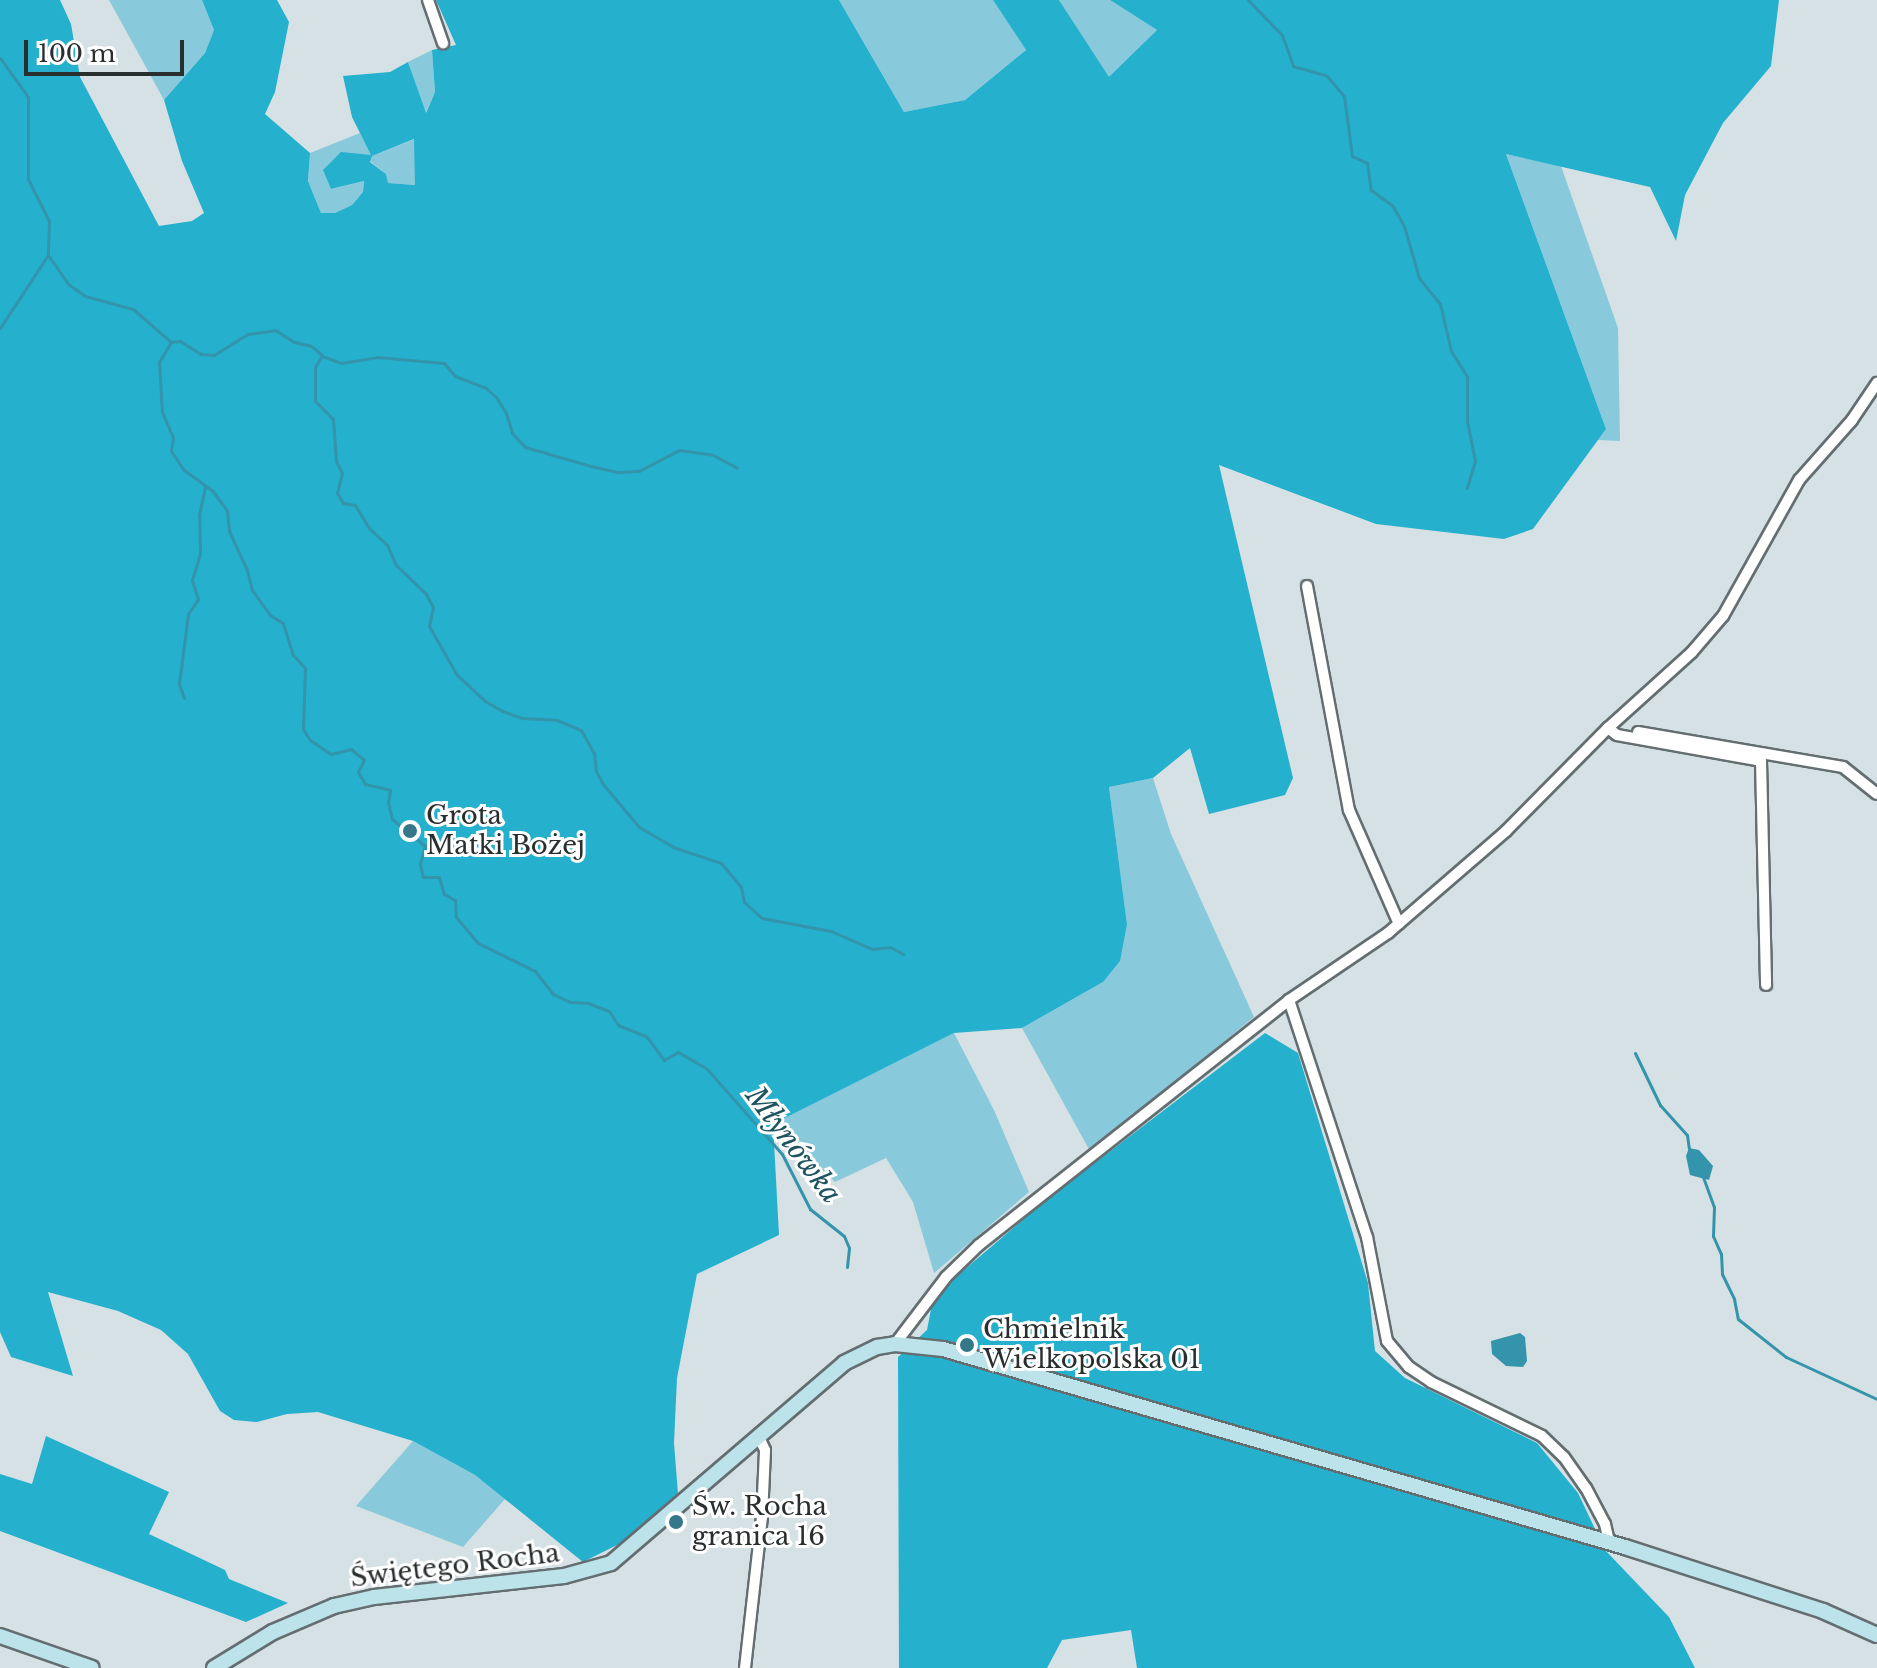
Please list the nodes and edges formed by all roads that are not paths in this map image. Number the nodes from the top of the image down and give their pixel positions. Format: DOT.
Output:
graph roads {
  1 [pos="428,0"];
  2 [pos="443,43"];
  3 [pos="1877,383"];
  4 [pos="1307,586"];
  5 [pos="1610,729"];
  6 [pos="1877,794"];
  7 [pos="1399,924"];
  8 [pos="1766,985"];
  9 [pos="1289,1000"];
  10 [pos="895,1344"];
  11 [pos="759,1437"];
  12 [pos="1609,1542"];
  13 [pos="1877,1635"];
  14 [pos="0,1636"];
  15 [pos="92,1668"];
  16 [pos="214,1668"];
  17 [pos="745,1668"];
  1 -- 2 [label="street"];
  3 -- 5 [label="street"];
  4 -- 7 [label="street"];
  5 -- 6 [label="street"];
  5 -- 7 [label="street"];
  5 -- 8 [label="street"];
  7 -- 9 [label="street"];
  9 -- 10 [label="street"];
  9 -- 12 [label="street"];
  10 -- 11 [label="street, Świętego Rocha"];
  10 -- 12 [label="street"];
  11 -- 16 [label="street, Świętego Rocha"];
  11 -- 17 [label="street"];
  12 -- 13 [label="street"];
  14 -- 15 [label="street"];
}
